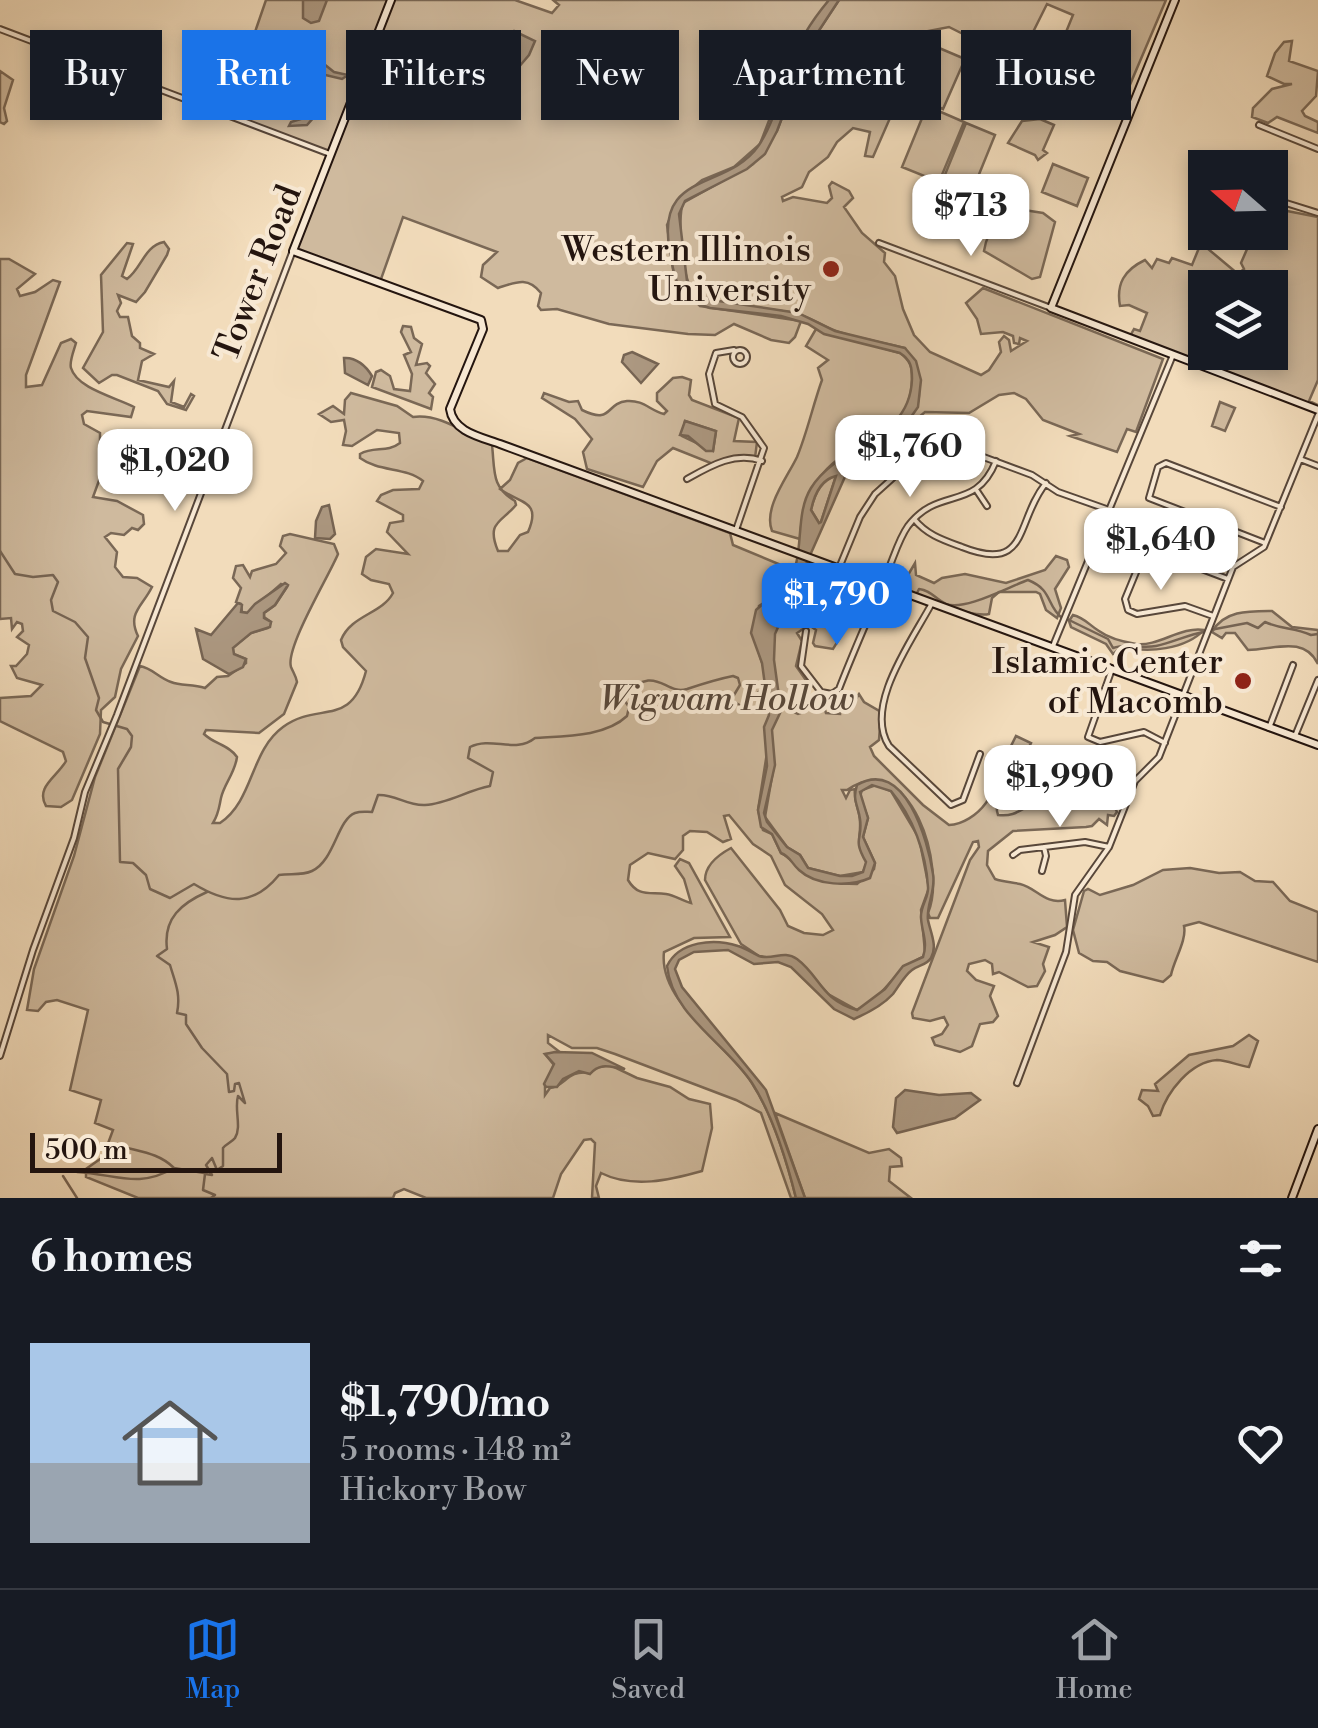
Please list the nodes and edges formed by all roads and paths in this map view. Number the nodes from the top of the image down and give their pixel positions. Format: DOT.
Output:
graph roads {
  1 [pos="391,0"];
  2 [pos="1174,0"];
  3 [pos="0,28"];
  4 [pos="1260,125"];
  5 [pos="1318,149"];
  6 [pos="330,154"];
  7 [pos="1288,204"];
  8 [pos="1318,213"];
  9 [pos="880,243"];
  10 [pos="292,251"];
  11 [pos="1051,308"];
  12 [pos="734,350"];
  13 [pos="1172,355"];
  14 [pos="1318,412"];
  15 [pos="926,437"];
  16 [pos="931,455"];
  17 [pos="1300,459"];
  18 [pos="762,461"];
  19 [pos="996,462"];
  20 [pos="1318,466"];
  21 [pos="687,478"];
  22 [pos="1046,484"];
  23 [pos="977,491"];
  24 [pos="986,506"];
  25 [pos="1281,507"];
  26 [pos="1109,510"];
  27 [pos="914,519"];
  28 [pos="736,530"];
  29 [pos="1100,531"];
  30 [pos="1266,544"];
  31 [pos="1146,548"];
  32 [pos="840,568"];
  33 [pos="1228,579"];
  34 [pos="882,585"];
  35 [pos="932,604"];
  36 [pos="1213,616"];
  37 [pos="806,631"];
  38 [pos="1053,646"];
  39 [pos="1292,665"];
  40 [pos="1112,669"];
  41 [pos="1318,680"];
  42 [pos="1180,695"];
  43 [pos="1268,728"];
  44 [pos="1294,737"];
  45 [pos="1165,742"];
  46 [pos="1318,745"];
  47 [pos="980,754"];
  48 [pos="1133,784"];
  49 [pos="1016,788"];
  50 [pos="1044,846"];
  51 [pos="1109,847"];
  52 [pos="1013,855"];
  53 [pos="1042,870"];
  54 [pos="0,1056"];
  55 [pos="1017,1082"];
  56 [pos="1318,1129"];
  57 [pos="1292,1198"];
  1 -- 6 [label="street, Tower Road"];
  2 -- 11 [label="street"];
  3 -- 6 [label="street"];
  4 -- 5 [label="street"];
  6 -- 10 [label="street, Tower Road"];
  7 -- 8 [label="street"];
  9 -- 11 [label="street"];
  10 -- 28 [label="street"];
  10 -- 54 [label="street, Tower Road"];
  11 -- 13 [label="street"];
  12 -- 18 [label="street"];
  13 -- 14 [label="street"];
  13 -- 26 [label="street"];
  14 -- 17 [label="street"];
  15 -- 16 [label="street"];
  16 -- 19 [label="street"];
  16 -- 32 [label="street"];
  17 -- 20 [label="street"];
  17 -- 25 [label="street"];
  18 -- 21 [label="street"];
  18 -- 28 [label="street"];
  19 -- 22 [label="street"];
  19 -- 23 [label="street"];
  22 -- 26 [label="street"];
  22 -- 27 [label="street"];
  23 -- 24 [label="street"];
  23 -- 27 [label="street"];
  25 -- 30 [label="street"];
  25 -- 30 [label="street"];
  26 -- 29 [label="street"];
  27 -- 34 [label="street"];
  28 -- 32 [label="street"];
  29 -- 31 [label="street"];
  29 -- 38 [label="street"];
  30 -- 33 [label="street"];
  31 -- 33 [label="street"];
  31 -- 36 [label="street"];
  32 -- 34 [label="street"];
  33 -- 36 [label="street"];
  34 -- 35 [label="street"];
  34 -- 37 [label="street"];
  35 -- 38 [label="street"];
  35 -- 47 [label="street"];
  36 -- 42 [label="street"];
  38 -- 40 [label="street"];
  39 -- 43 [label="street"];
  40 -- 42 [label="street"];
  40 -- 45 [label="street"];
  41 -- 44 [label="street"];
  42 -- 43 [label="street"];
  42 -- 45 [label="street"];
  43 -- 44 [label="street"];
  44 -- 46 [label="street"];
  45 -- 48 [label="street"];
  48 -- 49 [label="street"];
  48 -- 51 [label="street"];
  50 -- 51 [label="street"];
  50 -- 52 [label="street"];
  50 -- 53 [label="street"];
  51 -- 55 [label="street"];
  56 -- 57 [label="street"];
}
